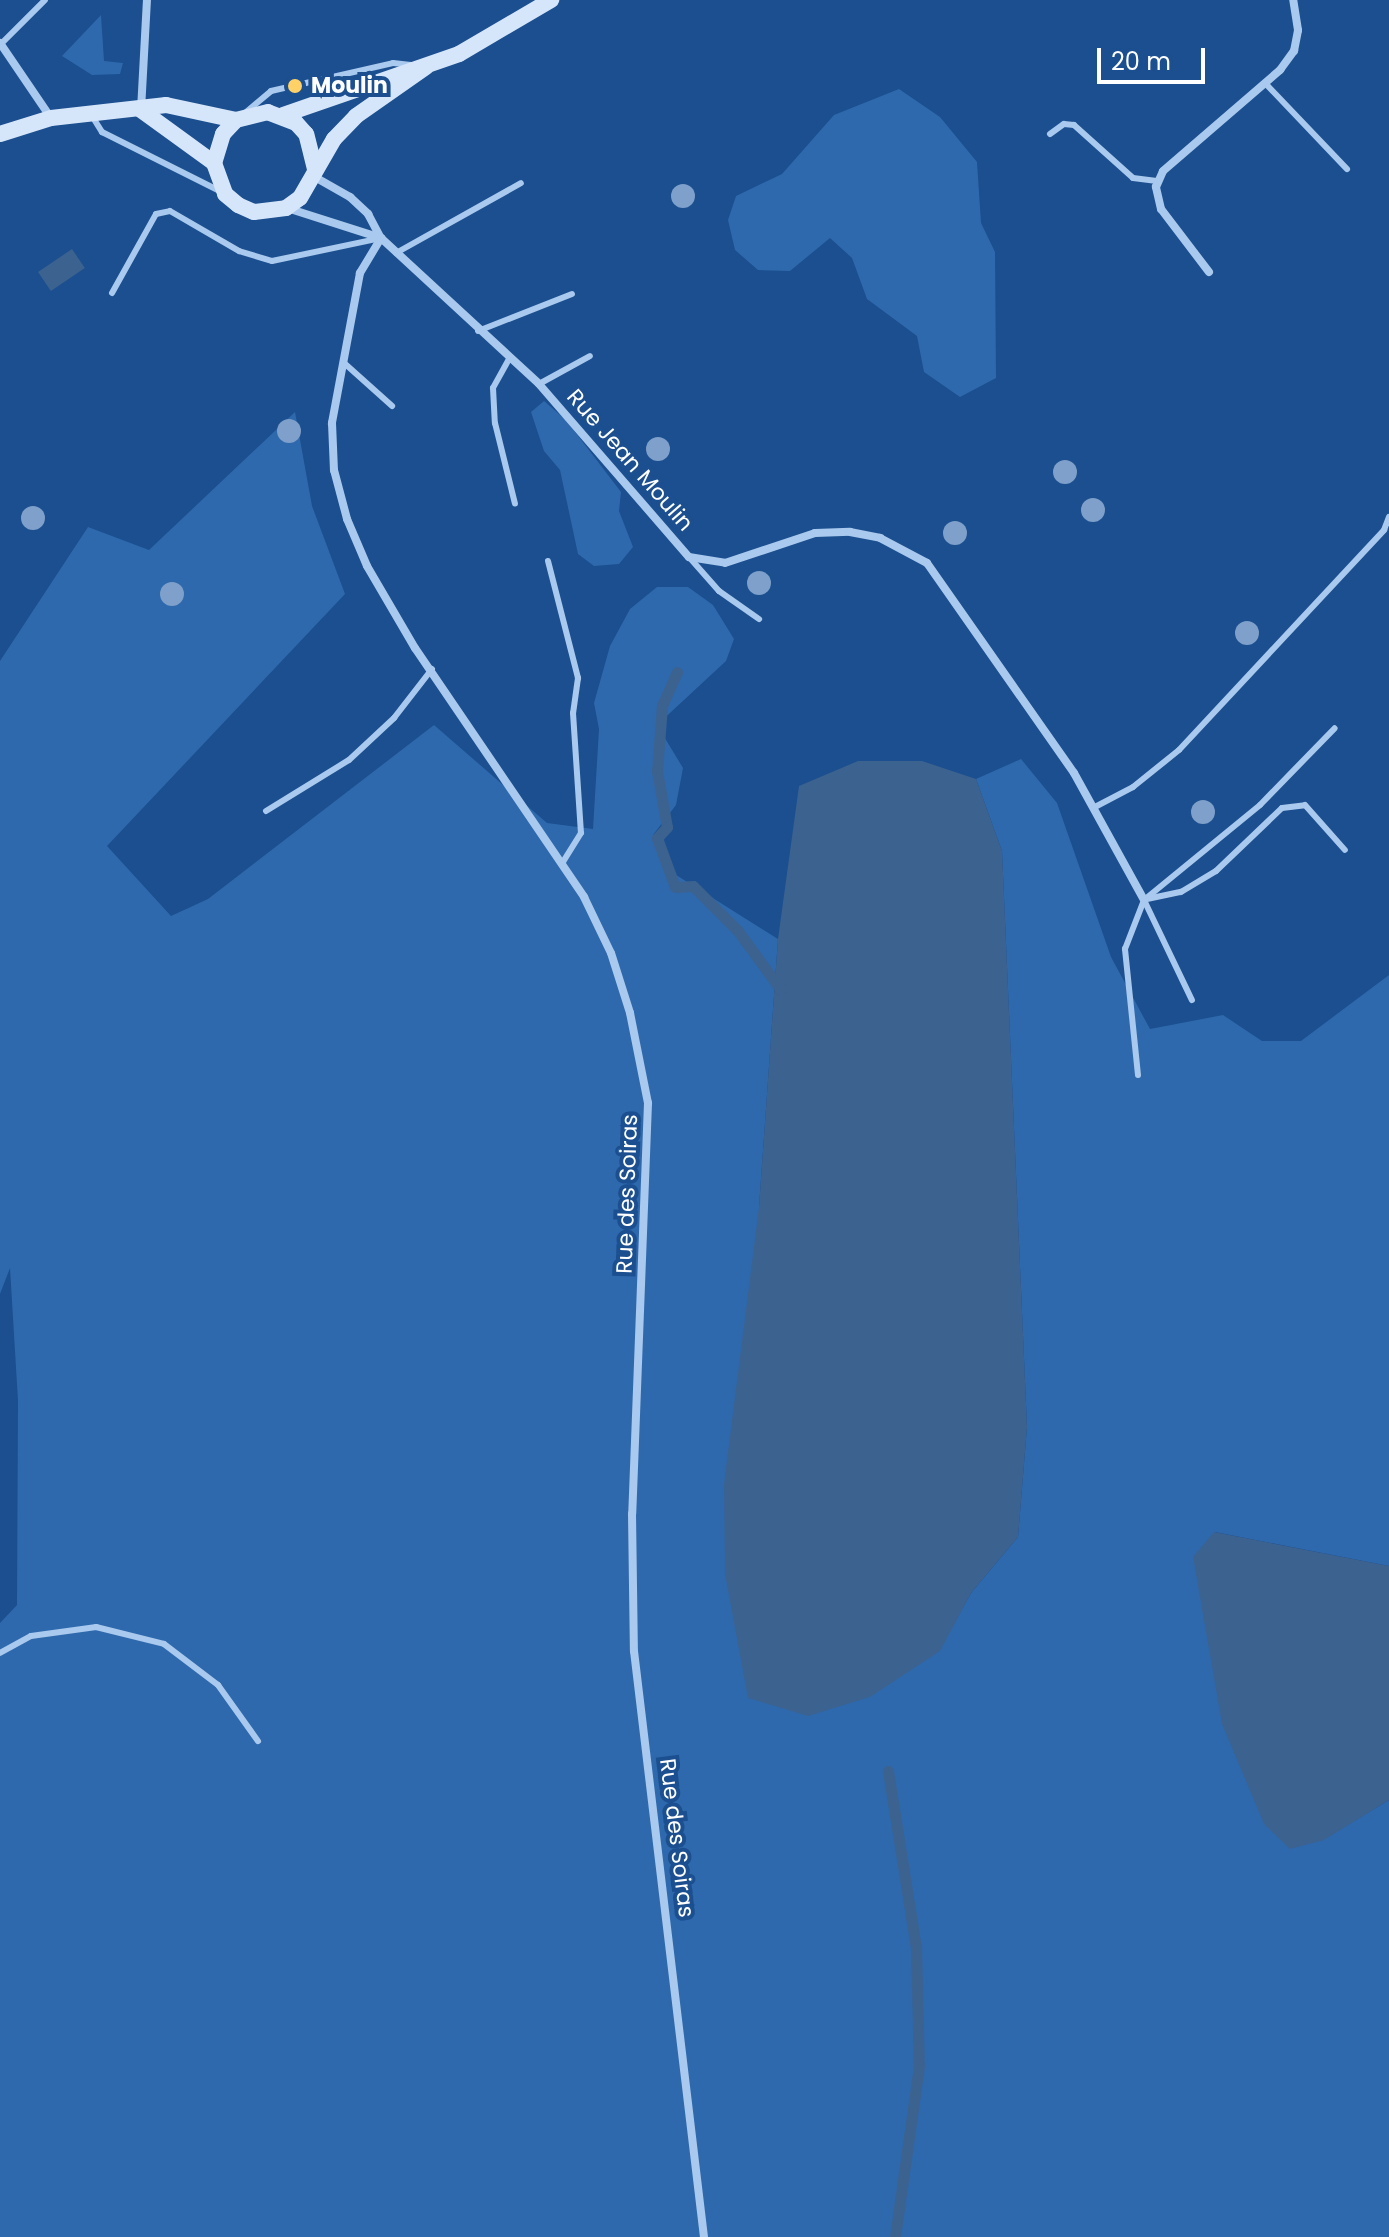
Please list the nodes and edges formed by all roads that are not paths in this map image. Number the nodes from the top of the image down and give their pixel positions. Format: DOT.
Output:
graph roads {
  1 [pos="45,0"];
  2 [pos="147,0"];
  3 [pos="551,0"];
  4 [pos="1293,0"];
  5 [pos="1,43"];
  6 [pos="426,67"];
  7 [pos="1265,83"];
  8 [pos="141,110"];
  9 [pos="90,113"];
  10 [pos="283,115"];
  11 [pos="51,118"];
  12 [pos="236,120"];
  13 [pos="0,134"];
  14 [pos="1050,134"];
  15 [pos="214,163"];
  16 [pos="1347,169"];
  17 [pos="314,172"];
  18 [pos="1159,181"];
  19 [pos="521,183"];
  20 [pos="225,194"];
  21 [pos="286,208"];
  22 [pos="381,238"];
  23 [pos="396,253"];
  24 [pos="1209,272"];
  25 [pos="112,293"];
  26 [pos="572,294"];
  27 [pos="478,331"];
  28 [pos="590,356"];
  29 [pos="341,359"];
  30 [pos="509,359"];
  31 [pos="539,384"];
  32 [pos="392,406"];
  33 [pos="515,504"];
  34 [pos="1389,517"];
  35 [pos="689,557"];
  36 [pos="548,561"];
  37 [pos="759,619"];
  38 [pos="432,669"];
  39 [pos="1335,728"];
  40 [pos="1093,808"];
  41 [pos="266,811"];
  42 [pos="1345,850"];
  43 [pos="563,862"];
  44 [pos="1144,900"];
  45 [pos="1192,1000"];
  46 [pos="1138,1075"];
  47 [pos="0,1653"];
  48 [pos="258,1741"];
  49 [pos="704,2237"];
  1 -- 5 [label="lane"];
  2 -- 8 [label="street"];
  3 -- 6 [label="street"];
  4 -- 7 [label="street"];
  5 -- 11 [label="street"];
  6 -- 10 [label="street"];
  6 -- 12 [label="lane"];
  6 -- 17 [label="street"];
  7 -- 16 [label="lane"];
  7 -- 18 [label="street"];
  8 -- 9 [label="street"];
  8 -- 12 [label="street"];
  8 -- 15 [label="street"];
  9 -- 11 [label="street"];
  9 -- 20 [label="lane"];
  10 -- 12 [label="street"];
  10 -- 17 [label="street"];
  11 -- 13 [label="street"];
  12 -- 15 [label="street"];
  14 -- 18 [label="lane"];
  15 -- 20 [label="street"];
  17 -- 21 [label="street"];
  17 -- 22 [label="street, Rue Jean Moulin"];
  18 -- 24 [label="street"];
  19 -- 23 [label="lane"];
  20 -- 21 [label="street"];
  21 -- 22 [label="street, Rue Jean Moulin"];
  22 -- 23 [label="street, Rue Jean Moulin"];
  22 -- 25 [label="lane"];
  22 -- 29 [label="street, Rue des Soiras"];
  23 -- 27 [label="street, Rue Jean Moulin"];
  26 -- 27 [label="lane"];
  27 -- 30 [label="street, Rue Jean Moulin"];
  28 -- 31 [label="lane"];
  29 -- 32 [label="lane"];
  29 -- 38 [label="street, Rue des Soiras"];
  30 -- 31 [label="street, Rue Jean Moulin"];
  30 -- 33 [label="lane"];
  31 -- 35 [label="street, Rue Jean Moulin"];
  34 -- 40 [label="lane"];
  35 -- 37 [label="lane"];
  35 -- 40 [label="street, Rue Jean Moulin"];
  36 -- 43 [label="lane"];
  38 -- 41 [label="lane"];
  38 -- 43 [label="street, Rue des Soiras"];
  39 -- 44 [label="lane"];
  40 -- 44 [label="street, Rue Jean Moulin"];
  42 -- 44 [label="lane"];
  43 -- 49 [label="street, Rue des Soiras"];
  44 -- 45 [label="lane"];
  44 -- 46 [label="lane"];
  47 -- 48 [label="lane"];
}
